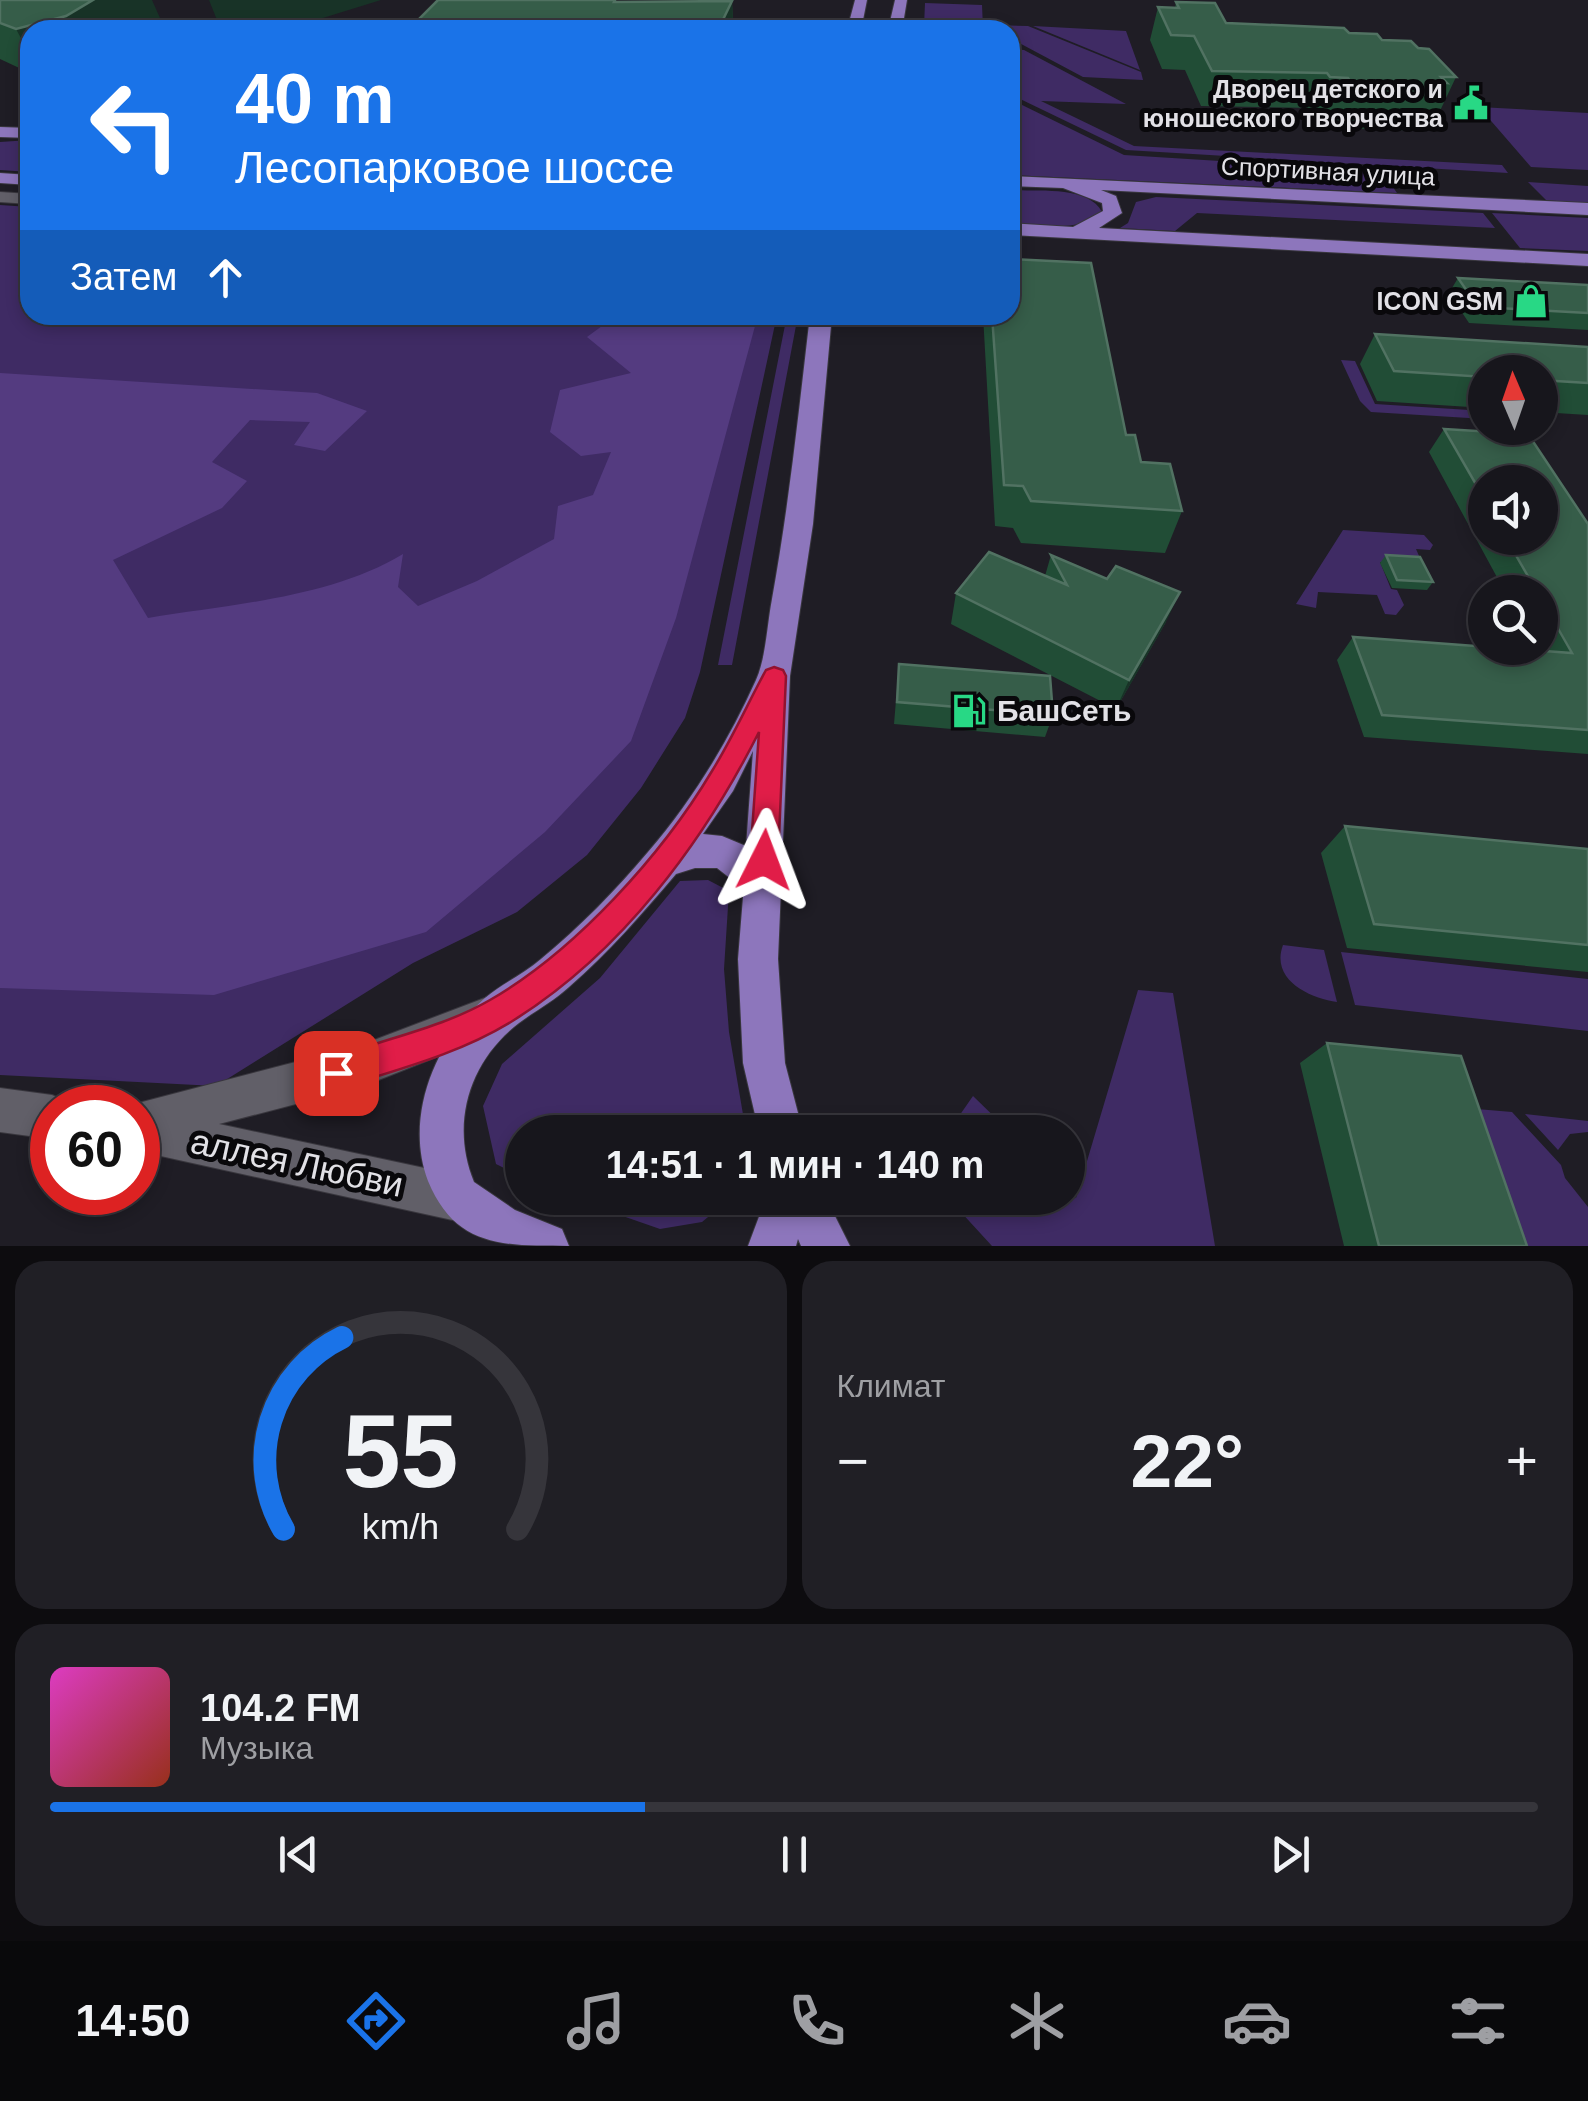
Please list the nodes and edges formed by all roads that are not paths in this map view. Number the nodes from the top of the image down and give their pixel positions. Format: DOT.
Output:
graph roads {
  1 [pos="1020,181"];
  2 [pos="1065,183"];
  3 [pos="1588,209"];
  4 [pos="1020,229"];
  5 [pos="1076,232"];
  6 [pos="1588,260"];
  7 [pos="820,325"];
  8 [pos="774,676"];
  9 [pos="662,862"];
  10 [pos="762,896"];
  11 [pos="501,1011"];
  12 [pos="0,1110"];
  13 [pos="30,1113"];
  14 [pos="778,1115"];
  15 [pos="160,1119"];
  16 [pos="160,1130"];
  17 [pos="457,1198"];
  18 [pos="783,1215"];
  19 [pos="810,1215"];
  20 [pos="546,1246"];
  21 [pos="772,1246"];
  22 [pos="826,1246"];
  1 -- 2 [label="main road, Спортивная улица"];
  2 -- 3 [label="main road, Спортивная улица"];
  2 -- 5 [label="main road, Спортивная улица"];
  4 -- 5 [label="main road"];
  5 -- 6 [label="main road"];
  7 -- 8 [label="main road"];
  8 -- 9 [label="main road"];
  8 -- 10 [label="main road"];
  9 -- 10 [label="main road"];
  9 -- 11 [label="main road"];
  10 -- 14 [label="main road"];
  11 -- 15 [label="street, аллея Любви"];
  11 -- 17 [label="main road"];
  12 -- 13 [label="street"];
  16 -- 17 [label="street, аллея Любви"];
  17 -- 20 [label="main road"];
  18 -- 21 [label="main road"];
  19 -- 22 [label="main road"];
}
